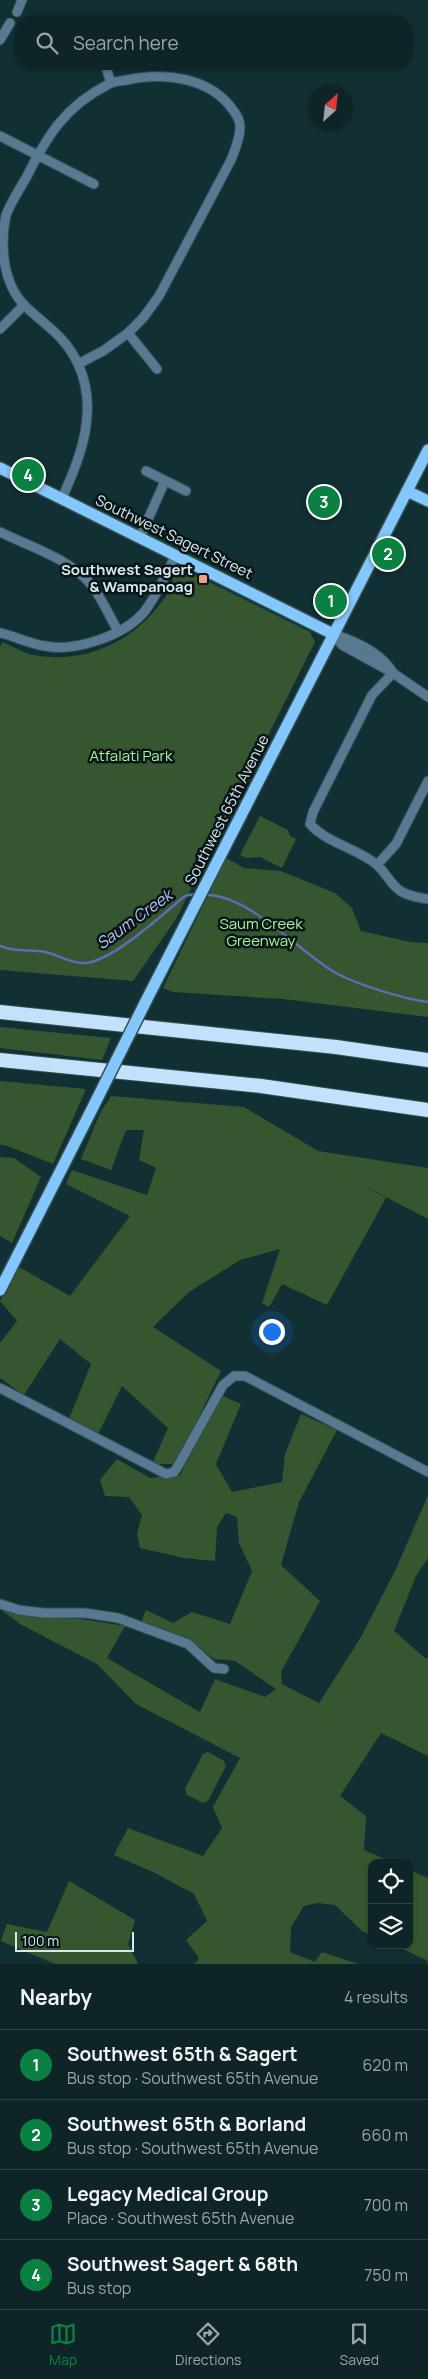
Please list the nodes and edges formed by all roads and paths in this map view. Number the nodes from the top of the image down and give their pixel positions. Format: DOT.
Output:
graph roads {
  1 [pos="22,0"];
  2 [pos="17,12"];
  3 [pos="10,24"];
  4 [pos="0,40"];
  5 [pos="107,70"];
  6 [pos="111,83"];
  7 [pos="0,136"];
  8 [pos="37,155"];
  9 [pos="94,184"];
  10 [pos="0,251"];
  11 [pos="24,305"];
  12 [pos="0,329"];
  13 [pos="128,333"];
  14 [pos="78,364"];
  15 [pos="157,369"];
  16 [pos="428,450"];
  17 [pos="0,468"];
  18 [pos="146,471"];
  19 [pos="165,481"];
  20 [pos="186,491"];
  21 [pos="407,491"];
  22 [pos="62,498"];
  23 [pos="428,500"];
  24 [pos="0,532"];
  25 [pos="140,537"];
  26 [pos="176,554"];
  27 [pos="118,631"];
  28 [pos="0,633"];
  29 [pos="333,634"];
  30 [pos="393,673"];
  31 [pos="428,697"];
  32 [pos="428,781"];
  33 [pos="377,865"];
  34 [pos="428,899"];
  35 [pos="0,1012"];
  36 [pos="0,1060"];
  37 [pos="428,1060"];
  38 [pos="428,1110"];
  39 [pos="0,1290"];
  40 [pos="0,1388"];
  41 [pos="428,1472"];
  42 [pos="0,1604"];
  43 [pos="224,1669"];
  1 -- 2 [label="street"];
  3 -- 4 [label="street"];
  5 -- 6 [label="street"];
  6 -- 8 [label="street"];
  6 -- 13 [label="street"];
  7 -- 8 [label="street"];
  8 -- 9 [label="street"];
  8 -- 10 [label="street"];
  10 -- 11 [label="street"];
  11 -- 12 [label="street"];
  11 -- 14 [label="street"];
  13 -- 14 [label="street"];
  13 -- 15 [label="street"];
  14 -- 22 [label="street"];
  16 -- 21 [label="main road, Southwest 65th Avenue"];
  17 -- 22 [label="main road, Southwest Sagert Street"];
  18 -- 19 [label="street"];
  19 -- 20 [label="street"];
  19 -- 25 [label="street"];
  21 -- 23 [label="main road"];
  21 -- 29 [label="main road, Southwest 65th Avenue"];
  22 -- 25 [label="main road, Southwest Sagert Street"];
  24 -- 27 [label="street"];
  25 -- 26 [label="main road, Southwest Sagert Street"];
  26 -- 27 [label="street"];
  26 -- 29 [label="main road, Southwest Sagert Street"];
  27 -- 28 [label="street"];
  29 -- 30 [label="street, Southwest Sagert Street"];
  29 -- 39 [label="main road, Southwest 65th Avenue, bridge"];
  30 -- 31 [label="street, Southwest Sagert Street"];
  30 -- 33 [label="street"];
  32 -- 33 [label="street"];
  33 -- 34 [label="street"];
  35 -- 37 [label="highway"];
  36 -- 38 [label="highway"];
  40 -- 41 [label="street"];
  42 -- 43 [label="street"];
}
